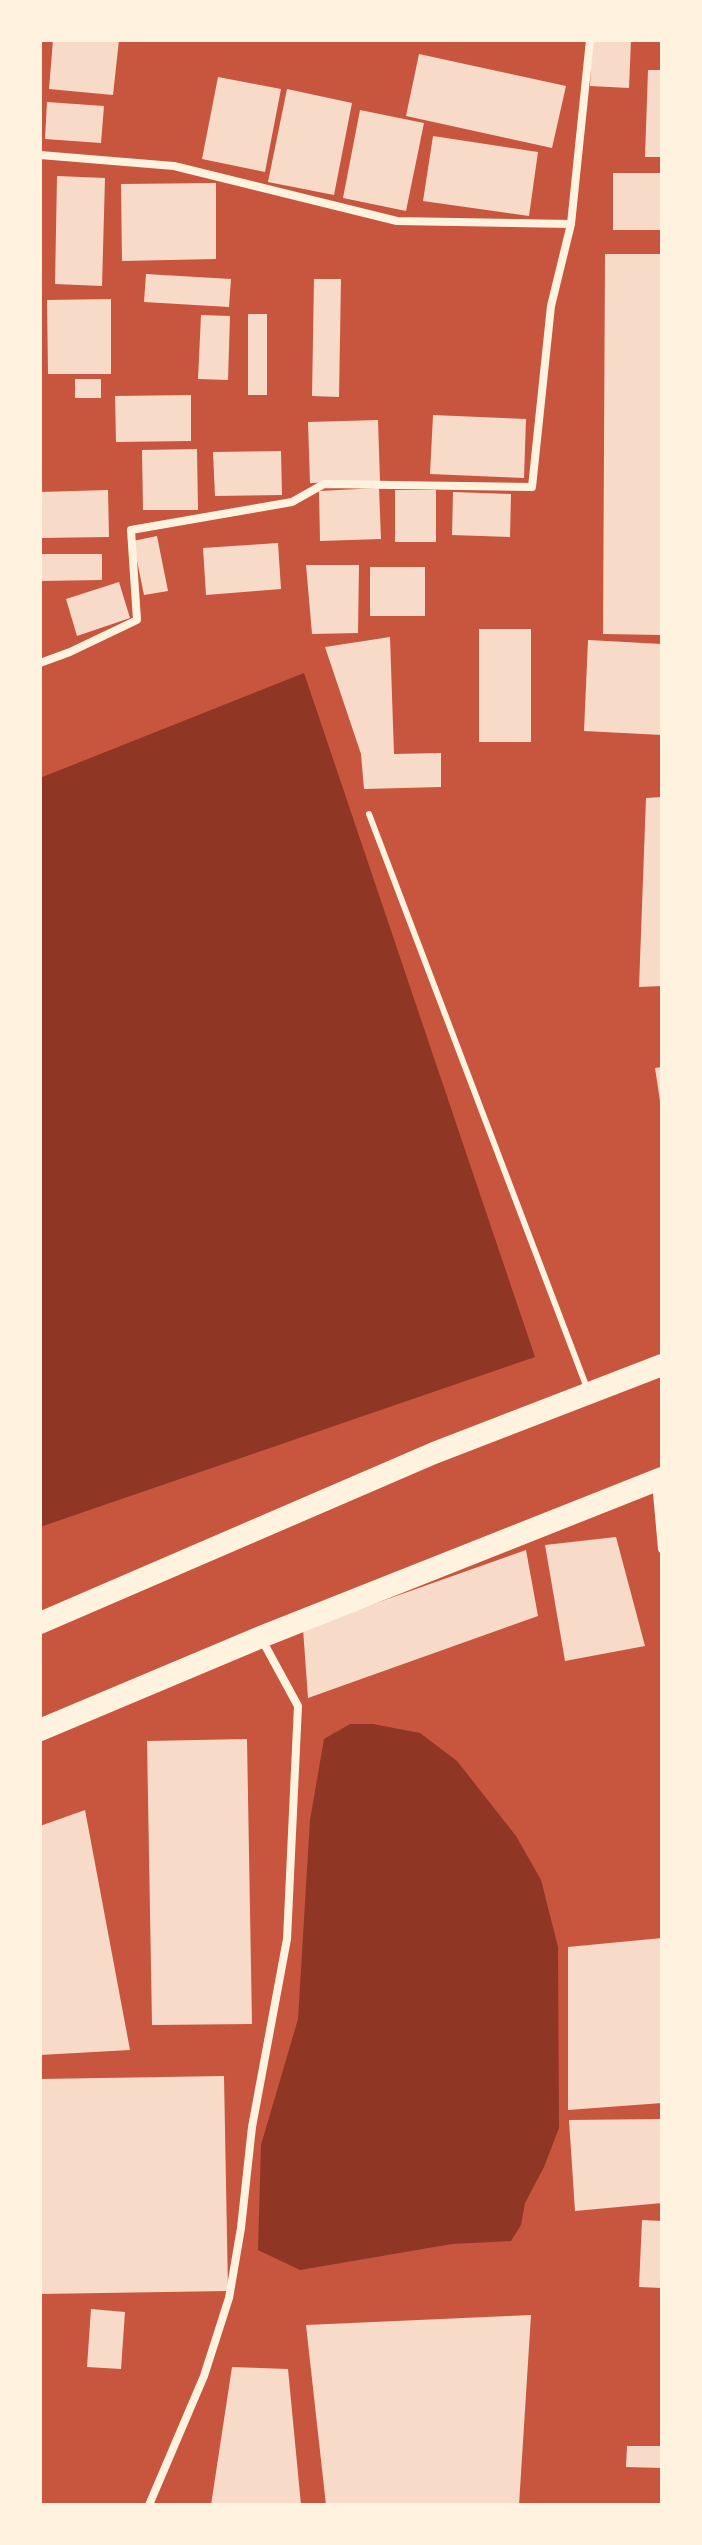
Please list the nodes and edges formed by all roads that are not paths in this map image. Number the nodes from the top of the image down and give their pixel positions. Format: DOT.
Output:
graph roads {
  1 [pos="590,40"];
  2 [pos="40,155"];
  3 [pos="571,224"];
  4 [pos="40,663"];
  5 [pos="369,814"];
  6 [pos="662,1365"];
  7 [pos="588,1392"];
  8 [pos="659,1480"];
  9 [pos="662,1549"];
  10 [pos="40,1623"];
  11 [pos="261,1637"];
  12 [pos="40,1730"];
  13 [pos="149,2505"];
  1 -- 3 [label="street"];
  2 -- 3 [label="street"];
  3 -- 4 [label="street"];
  5 -- 7 [label="lane"];
  6 -- 7 [label="highway"];
  7 -- 10 [label="highway"];
  8 -- 9 [label="street"];
  8 -- 11 [label="highway"];
  11 -- 12 [label="highway"];
  11 -- 13 [label="street"];
}
